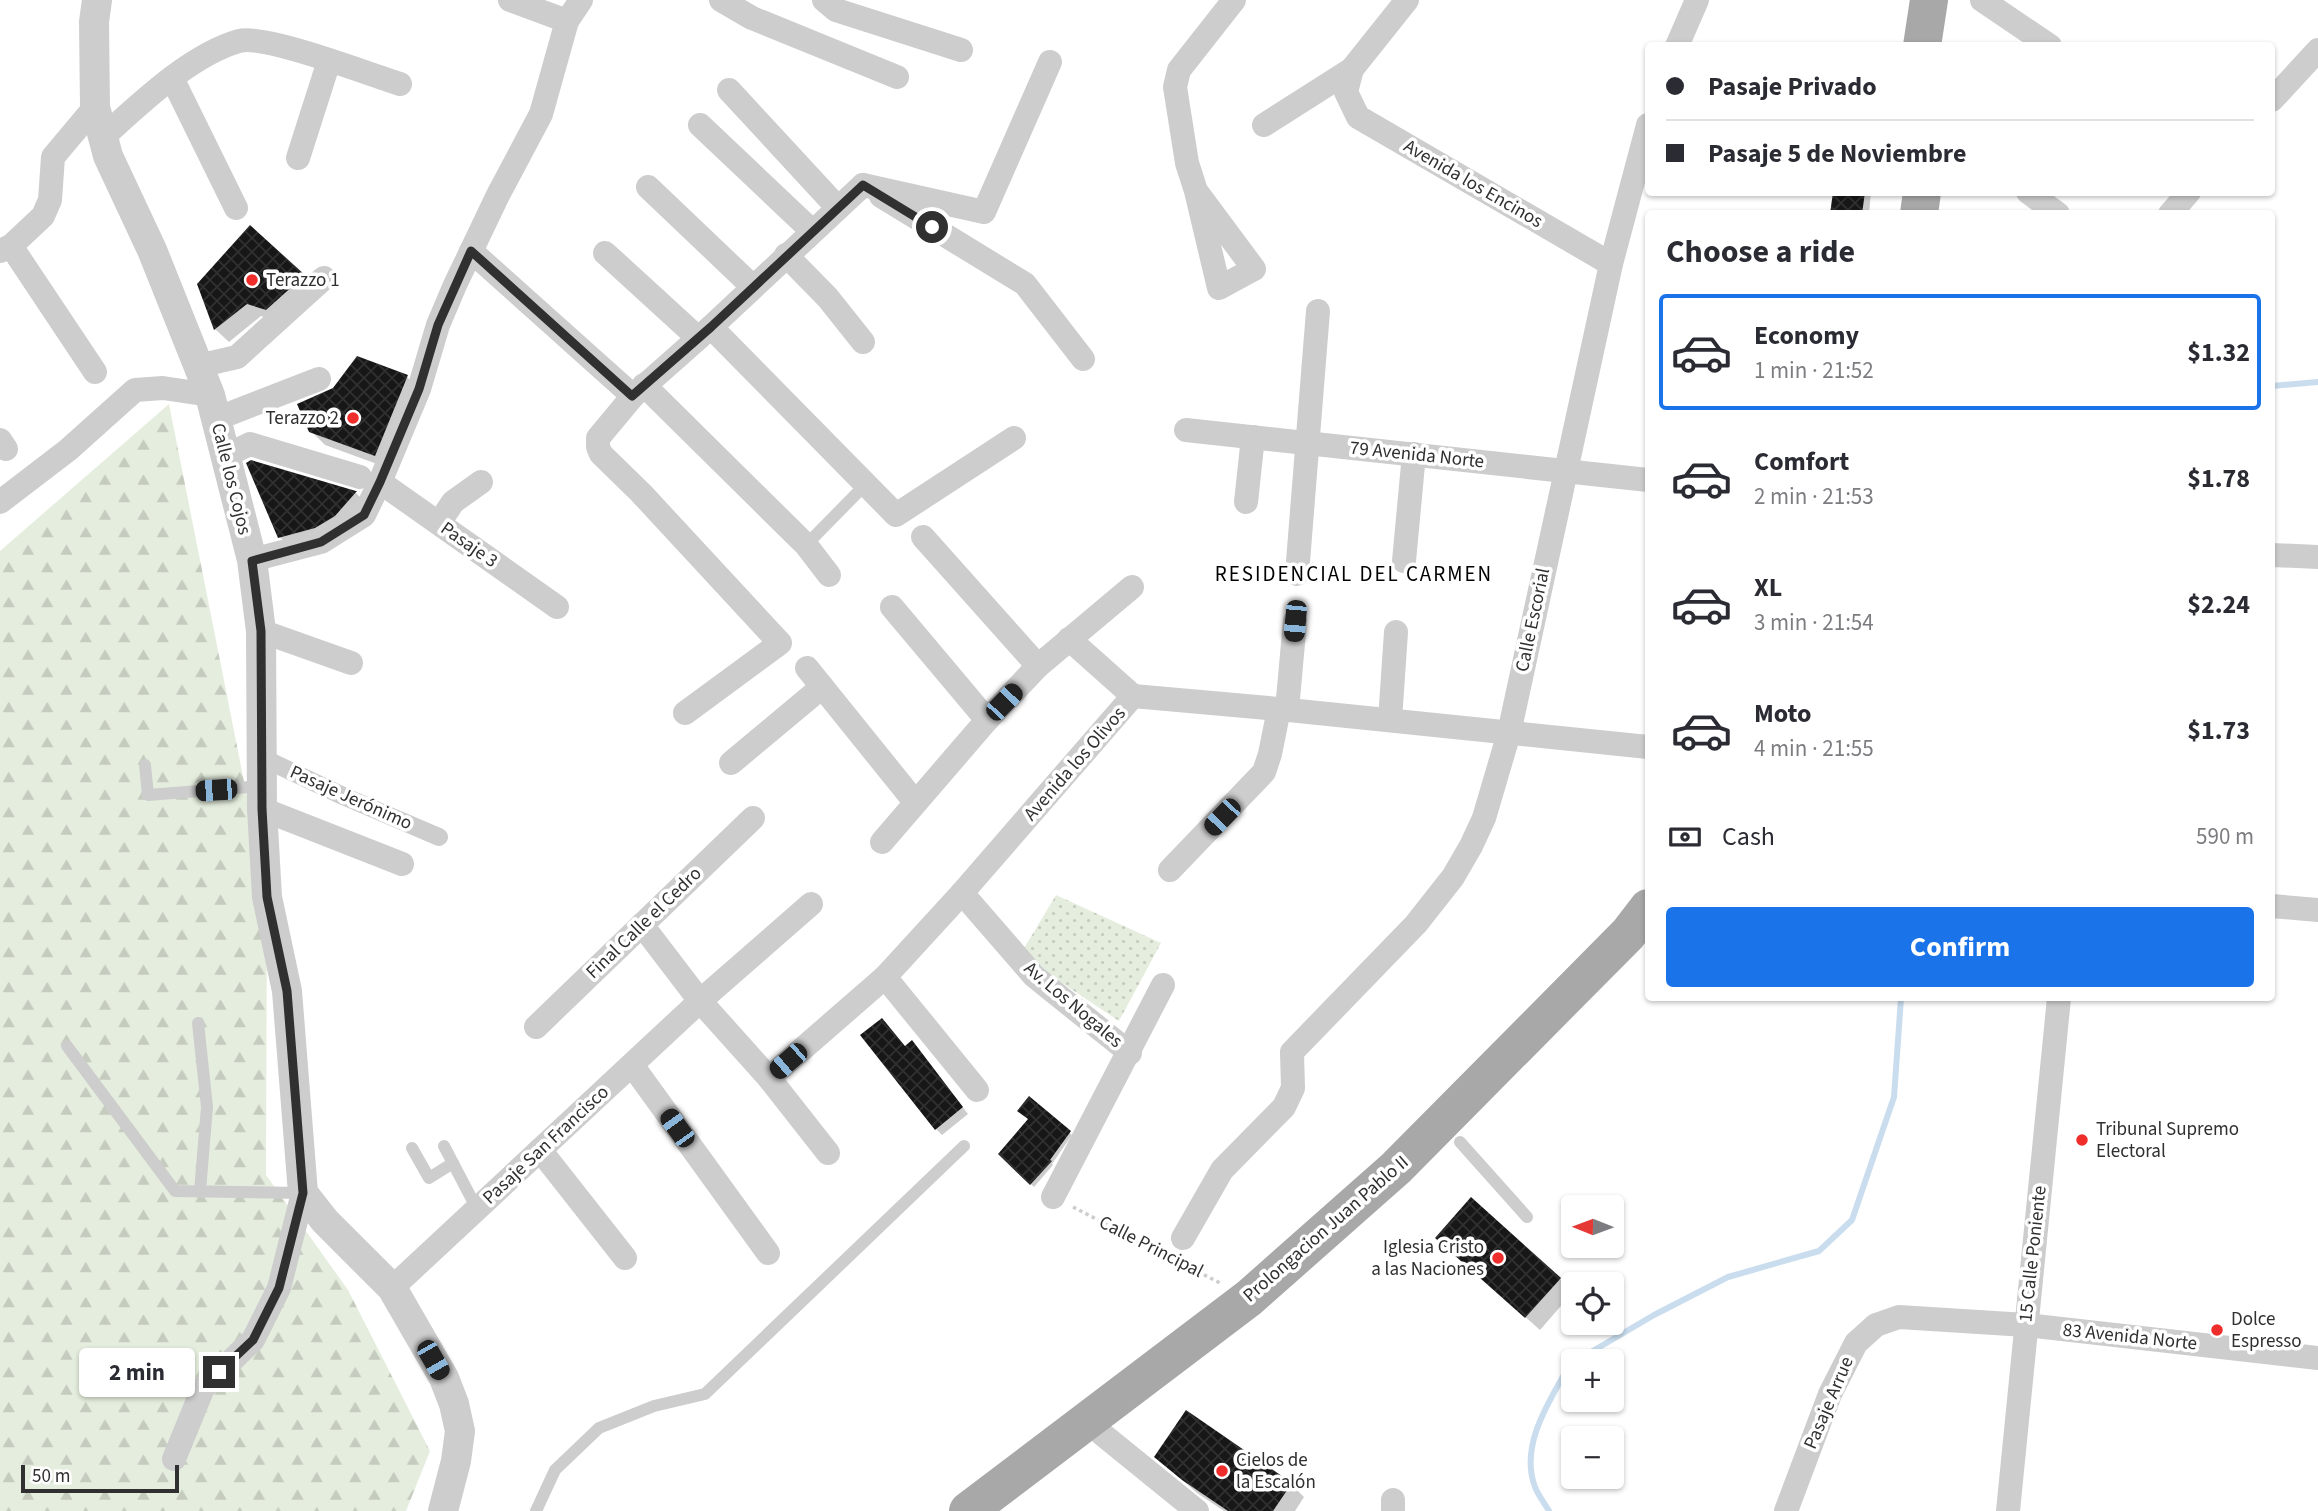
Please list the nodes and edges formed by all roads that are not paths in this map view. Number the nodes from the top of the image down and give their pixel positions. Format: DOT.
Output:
graph roads {
  1 [pos="97,0"];
  2 [pos="510,0"];
  3 [pos="582,0"];
  4 [pos="721,0"];
  5 [pos="824,0"];
  6 [pos="1407,0"];
  7 [pos="1697,0"];
  8 [pos="1929,0"];
  9 [pos="1948,0"];
  10 [pos="1982,0"];
  11 [pos="1223,5"];
  12 [pos="567,20"];
  13 [pos="1679,42"];
  14 [pos="1923,42"];
  15 [pos="1943,42"];
  16 [pos="2044,42"];
  17 [pos="961,50"];
  18 [pos="2318,50"];
  19 [pos="329,61"];
  20 [pos="1050,62"];
  21 [pos="897,77"];
  22 [pos="172,78"];
  23 [pos="1349,81"];
  24 [pos="400,84"];
  25 [pos="729,90"];
  26 [pos="2275,97"];
  27 [pos="95,107"];
  28 [pos="700,125"];
  29 [pos="1264,125"];
  30 [pos="1645,136"];
  31 [pos="103,137"];
  32 [pos="298,158"];
  33 [pos="863,185"];
  34 [pos="648,187"];
  35 [pos="1196,191"];
  36 [pos="2033,196"];
  37 [pos="2186,196"];
  38 [pos="236,208"];
  39 [pos="838,208"];
  40 [pos="2053,210"];
  41 [pos="2173,210"];
  42 [pos="812,231"];
  43 [pos="5,248"];
  44 [pos="471,251"];
  45 [pos="605,253"];
  46 [pos="786,255"];
  47 [pos="1611,264"];
  48 [pos="324,278"];
  49 [pos="752,286"];
  50 [pos="1318,311"];
  51 [pos="704,333"];
  52 [pos="863,342"];
  53 [pos="1083,359"];
  54 [pos="198,366"];
  55 [pos="94,372"];
  56 [pos="318,379"];
  57 [pos="638,391"];
  58 [pos="213,407"];
  59 [pos="1186,430"];
  60 [pos="1253,437"];
  61 [pos="1014,438"];
  62 [pos="1308,443"];
  63 [pos="1413,454"];
  64 [pos="225,456"];
  65 [pos="1566,471"];
  66 [pos="370,480"];
  67 [pos="1645,480"];
  68 [pos="481,482"];
  69 [pos="866,484"];
  70 [pos="0,502"];
  71 [pos="1246,502"];
  72 [pos="439,523"];
  73 [pos="923,537"];
  74 [pos="806,545"];
  75 [pos="2275,555"];
  76 [pos="2318,557"];
  77 [pos="252,561"];
  78 [pos="1404,561"];
  79 [pos="1297,574"];
  80 [pos="829,575"];
  81 [pos="1132,587"];
  82 [pos="558,607"];
  83 [pos="892,607"];
  84 [pos="1295,621"];
  85 [pos="261,631"];
  86 [pos="1396,632"];
  87 [pos="1069,639"];
  88 [pos="351,663"];
  89 [pos="1038,666"];
  90 [pos="1133,696"];
  91 [pos="1283,709"];
  92 [pos="685,713"];
  93 [pos="987,720"];
  94 [pos="1390,720"];
  95 [pos="1508,733"];
  96 [pos="1645,747"];
  97 [pos="731,763"];
  98 [pos="145,765"];
  99 [pos="262,785"];
  100 [pos="915,802"];
  101 [pos="752,818"];
  102 [pos="439,837"];
  103 [pos="882,842"];
  104 [pos="402,864"];
  105 [pos="1170,870"];
  106 [pos="962,893"];
  107 [pos="811,904"];
  108 [pos="2275,906"];
  109 [pos="2318,910"];
  110 [pos="1645,912"];
  111 [pos="642,925"];
  112 [pos="1645,946"];
  113 [pos="885,977"];
  114 [pos="1163,985"];
  115 [pos="700,1001"];
  116 [pos="2059,1001"];
  117 [pos="198,1023"];
  118 [pos="536,1027"];
  119 [pos="67,1046"];
  120 [pos="1129,1053"];
  121 [pos="632,1065"];
  122 [pos="769,1078"];
  123 [pos="978,1090"];
  124 [pos="1460,1142"];
  125 [pos="444,1146"];
  126 [pos="964,1146"];
  127 [pos="412,1148"];
  128 [pos="540,1150"];
  129 [pos="828,1153"];
  130 [pos="453,1163"];
  131 [pos="200,1191"];
  132 [pos="303,1193"];
  133 [pos="1052,1197"];
  134 [pos="477,1209"];
  135 [pos="1527,1217"];
  136 [pos="1183,1238"];
  137 [pos="768,1253"];
  138 [pos="625,1258"];
  139 [pos="393,1288"];
  140 [pos="1899,1317"];
  141 [pos="2026,1325"];
  142 [pos="2318,1358"];
  143 [pos="1102,1434"];
  144 [pos="174,1459"];
  145 [pos="443,1511"];
  146 [pos="536,1511"];
  147 [pos="968,1511"];
  148 [pos="999,1511"];
  149 [pos="1197,1511"];
  150 [pos="1786,1511"];
  151 [pos="2008,1511"];
  1 -- 27 [label="street, Calle los Cojos"];
  2 -- 12 [label="street"];
  3 -- 12 [label="street"];
  4 -- 21 [label="street"];
  5 -- 17 [label="street"];
  6 -- 23 [label="street"];
  7 -- 13 [label="street"];
  8 -- 14 [label="main road"];
  9 -- 15 [label="main road"];
  10 -- 16 [label="street"];
  11 -- 35 [label="street"];
  12 -- 44 [label="street"];
  18 -- 26 [label="street"];
  19 -- 22 [label="street"];
  19 -- 24 [label="street"];
  19 -- 32 [label="street"];
  20 -- 33 [label="street"];
  22 -- 31 [label="street"];
  22 -- 38 [label="street"];
  23 -- 29 [label="street"];
  23 -- 47 [label="street, Avenida los Encinos"];
  25 -- 39 [label="street"];
  27 -- 31 [label="street, Calle los Cojos"];
  27 -- 43 [label="street"];
  28 -- 42 [label="street"];
  30 -- 47 [label="street, Calle Escorial"];
  31 -- 54 [label="street, Calle los Cojos"];
  33 -- 39 [label="street"];
  33 -- 53 [label="street"];
  34 -- 49 [label="street"];
  36 -- 40 [label="street"];
  37 -- 41 [label="street"];
  39 -- 42 [label="street"];
  42 -- 46 [label="street"];
  43 -- 55 [label="street"];
  44 -- 57 [label="street"];
  44 -- 66 [label="street"];
  45 -- 51 [label="street"];
  46 -- 49 [label="street"];
  46 -- 52 [label="street"];
  47 -- 65 [label="street, Calle Escorial"];
  48 -- 54 [label="street"];
  49 -- 51 [label="street"];
  50 -- 62 [label="street"];
  51 -- 57 [label="street"];
  51 -- 69 [label="street"];
  54 -- 58 [label="street, Calle los Cojos"];
  56 -- 58 [label="street"];
  57 -- 74 [label="street"];
  57 -- 92 [label="street"];
  58 -- 64 [label="street, Calle los Cojos"];
  58 -- 70 [label="street"];
  59 -- 60 [label="street, 79 Avenida Norte"];
  60 -- 62 [label="street, 79 Avenida Norte"];
  60 -- 71 [label="street"];
  61 -- 69 [label="street"];
  62 -- 63 [label="street, 79 Avenida Norte"];
  62 -- 79 [label="street"];
  63 -- 65 [label="street, 79 Avenida Norte"];
  63 -- 78 [label="street"];
  64 -- 66 [label="street, Pasaje 3"];
  64 -- 77 [label="street, Calle los Cojos"];
  65 -- 67 [label="street, 79 Avenida Norte"];
  65 -- 95 [label="street, Calle Escorial"];
  66 -- 72 [label="street, Pasaje 3"];
  66 -- 77 [label="street"];
  68 -- 72 [label="street"];
  69 -- 74 [label="lane"];
  72 -- 82 [label="street, Pasaje 3"];
  73 -- 89 [label="street"];
  74 -- 80 [label="street"];
  75 -- 76 [label="street"];
  77 -- 85 [label="street, Calle los Cojos"];
  81 -- 87 [label="street"];
  83 -- 93 [label="street"];
  84 -- 91 [label="street"];
  85 -- 88 [label="street"];
  85 -- 99 [label="street, Calle los Cojos"];
  86 -- 94 [label="street"];
  87 -- 89 [label="street"];
  87 -- 90 [label="street"];
  89 -- 93 [label="street"];
  90 -- 91 [label="street, Avenida los Olivos"];
  90 -- 106 [label="street, Avenida los Olivos"];
  91 -- 94 [label="street, Avenida los Olivos"];
  91 -- 105 [label="street"];
  93 -- 100 [label="street"];
  94 -- 95 [label="street, Avenida los Olivos"];
  95 -- 96 [label="street, Avenida los Olivos"];
  95 -- 136 [label="street, Calle Escorial"];
  97 -- 100 [label="street"];
  98 -- 99 [label="lane"];
  99 -- 102 [label="street, Pasaje Jerónimo"];
  99 -- 104 [label="street"];
  99 -- 132 [label="street, Calle los Cojos"];
  100 -- 103 [label="street"];
  101 -- 111 [label="street, Final Calle el Cedro"];
  106 -- 113 [label="street, Avenida los Olivos"];
  106 -- 120 [label="street, Av. Los Nogales"];
  107 -- 115 [label="street, Pasaje San Francisco"];
  108 -- 109 [label="street"];
  110 -- 147 [label="main road, Prolongacion Juan Pablo II"];
  111 -- 115 [label="street"];
  111 -- 118 [label="street, Final Calle el Cedro"];
  112 -- 124 [label="main road, Prolongacion Juan Pablo II"];
  113 -- 122 [label="street, Avenida los Olivos"];
  113 -- 123 [label="street"];
  114 -- 120 [label="street"];
  115 -- 121 [label="street, Pasaje San Francisco"];
  115 -- 122 [label="street"];
  116 -- 141 [label="street, 15 Calle Poniente"];
  117 -- 131 [label="lane"];
  119 -- 131 [label="lane"];
  120 -- 133 [label="street"];
  121 -- 128 [label="street, Pasaje San Francisco"];
  121 -- 137 [label="street"];
  122 -- 129 [label="street"];
  124 -- 135 [label="lane"];
  124 -- 143 [label="main road, Prolongacion Juan Pablo II"];
  125 -- 130 [label="lane"];
  126 -- 146 [label="lane"];
  127 -- 130 [label="lane"];
  128 -- 134 [label="street, Pasaje San Francisco"];
  128 -- 138 [label="street"];
  130 -- 134 [label="lane"];
  131 -- 132 [label="lane"];
  132 -- 139 [label="street"];
  132 -- 144 [label="street"];
  134 -- 139 [label="street, Pasaje San Francisco"];
  139 -- 145 [label="street"];
  140 -- 141 [label="street, 83 Avenida Norte"];
  140 -- 150 [label="street, Pasaje Arrue"];
  141 -- 142 [label="street, 83 Avenida Norte"];
  141 -- 151 [label="street, 15 Calle Poniente"];
  143 -- 148 [label="main road, Prolongacion Juan Pablo II"];
  143 -- 149 [label="street"];
}
